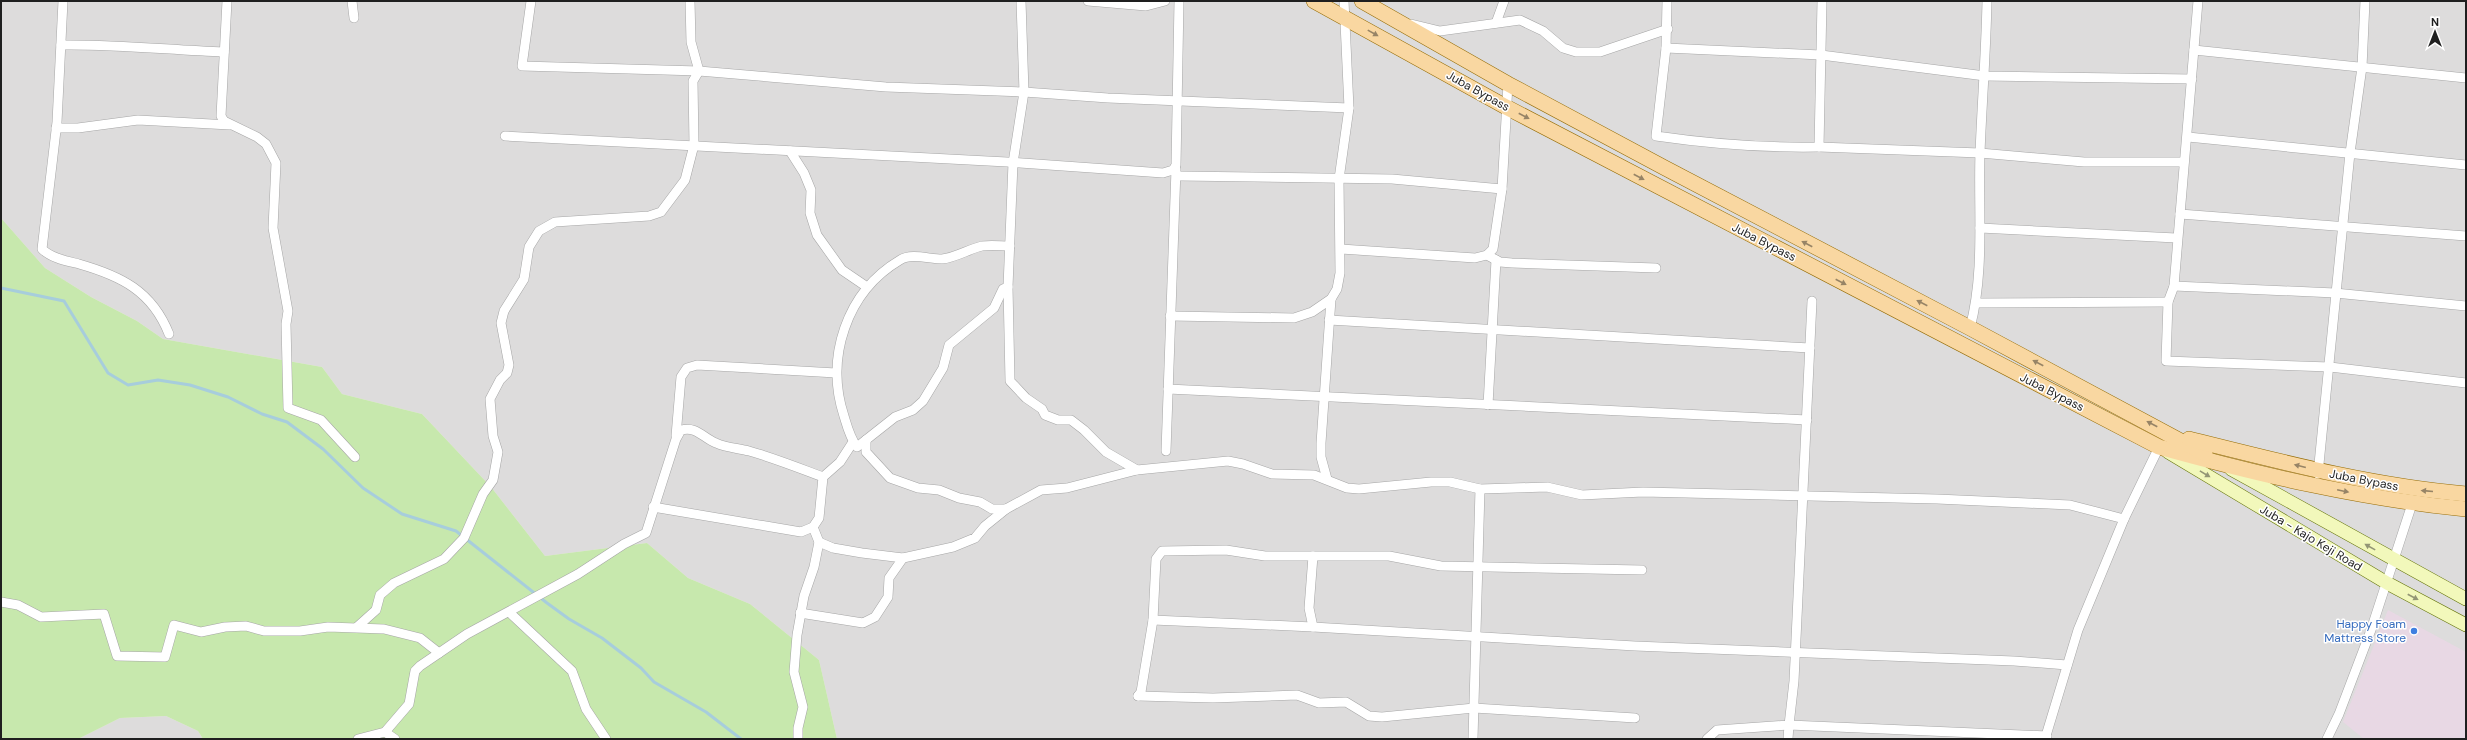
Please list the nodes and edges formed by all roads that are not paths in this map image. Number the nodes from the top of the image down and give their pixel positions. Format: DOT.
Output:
graph roads {
  1 [pos="63,1"];
  2 [pos="227,1"];
  3 [pos="352,1"];
  4 [pos="531,1"];
  5 [pos="690,1"];
  6 [pos="1021,1"];
  7 [pos="1088,1"];
  8 [pos="1165,1"];
  9 [pos="1179,1"];
  10 [pos="1314,1"];
  11 [pos="1344,1"];
  12 [pos="1362,1"];
  13 [pos="1504,1"];
  14 [pos="1667,1"];
  15 [pos="1822,1"];
  16 [pos="1987,1"];
  17 [pos="2198,1"];
  18 [pos="2365,1"];
  19 [pos="1345,17"];
  20 [pos="354,18"];
  21 [pos="1398,20"];
  22 [pos="1496,23"];
  23 [pos="1668,29"];
  24 [pos="61,45"];
  25 [pos="1666,48"];
  26 [pos="2194,50"];
  27 [pos="224,52"];
  28 [pos="1821,55"];
  29 [pos="2362,67"];
  30 [pos="699,71"];
  31 [pos="1985,76"];
  32 [pos="2466,78"];
  33 [pos="2192,79"];
  34 [pos="1508,84"];
  35 [pos="1024,92"];
  36 [pos="1506,107"];
  37 [pos="1349,108"];
  38 [pos="230,125"];
  39 [pos="56,128"];
  40 [pos="505,136"];
  41 [pos="2188,137"];
  42 [pos="694,145"];
  43 [pos="1819,147"];
  44 [pos="790,151"];
  45 [pos="1980,153"];
  46 [pos="2350,153"];
  47 [pos="2184,162"];
  48 [pos="1013,163"];
  49 [pos="2466,164"];
  50 [pos="1176,166"];
  51 [pos="1179,176"];
  52 [pos="1339,179"];
  53 [pos="1502,189"];
  54 [pos="2180,214"];
  55 [pos="2342,227"];
  56 [pos="1980,228"];
  57 [pos="2466,236"];
  58 [pos="2176,238"];
  59 [pos="1010,246"];
  60 [pos="1341,249"];
  61 [pos="1487,254"];
  62 [pos="1496,260"];
  63 [pos="1656,268"];
  64 [pos="2174,286"];
  65 [pos="867,287"];
  66 [pos="1008,287"];
  67 [pos="2335,293"];
  68 [pos="1331,299"];
  69 [pos="1812,301"];
  70 [pos="2168,302"];
  71 [pos="1977,303"];
  72 [pos="2466,306"];
  73 [pos="1170,316"];
  74 [pos="1329,320"];
  75 [pos="1970,328"];
  76 [pos="1492,330"];
  77 [pos="169,334"];
  78 [pos="1810,348"];
  79 [pos="2330,367"];
  80 [pos="836,373"];
  81 [pos="2466,383"];
  82 [pos="1168,389"];
  83 [pos="1326,395"];
  84 [pos="1488,405"];
  85 [pos="1807,420"];
  86 [pos="2171,434"];
  87 [pos="676,439"];
  88 [pos="866,440"];
  89 [pos="853,442"];
  90 [pos="2159,447"];
  91 [pos="1166,451"];
  92 [pos="356,457"];
  93 [pos="2223,464"];
  94 [pos="1137,470"];
  95 [pos="823,477"];
  96 [pos="2318,478"];
  97 [pos="1327,479"];
  98 [pos="1480,488"];
  99 [pos="2466,494"];
  100 [pos="1804,496"];
  101 [pos="2412,504"];
  102 [pos="654,507"];
  103 [pos="1006,509"];
  104 [pos="2466,509"];
  105 [pos="2124,519"];
  106 [pos="812,527"];
  107 [pos="820,542"];
  108 [pos="1312,556"];
  109 [pos="903,558"];
  110 [pos="2394,561"];
  111 [pos="1478,566"];
  112 [pos="1642,570"];
  113 [pos="2387,583"];
  114 [pos="2466,599"];
  115 [pos="1,602"];
  116 [pos="509,612"];
  117 [pos="800,613"];
  118 [pos="1153,620"];
  119 [pos="2466,625"];
  120 [pos="357,627"];
  121 [pos="1313,627"];
  122 [pos="1476,636"];
  123 [pos="439,653"];
  124 [pos="1796,653"];
  125 [pos="2067,665"];
  126 [pos="1474,708"];
  127 [pos="1636,718"];
  128 [pos="1788,725"];
  129 [pos="385,732"];
  130 [pos="2046,738"];
  131 [pos="358,739"];
  132 [pos="395,739"];
  133 [pos="606,739"];
  134 [pos="798,739"];
  135 [pos="1473,739"];
  136 [pos="1707,739"];
  137 [pos="1788,739"];
  138 [pos="2327,739"];
  1 -- 24 [label="street"];
  2 -- 27 [label="street"];
  3 -- 20 [label="street"];
  4 -- 30 [label="street"];
  5 -- 30 [label="street"];
  6 -- 35 [label="street"];
  7 -- 8 [label="street"];
  9 -- 50 [label="street"];
  10 -- 19 [label="main road, Juba Bypass"];
  11 -- 19 [label="street"];
  12 -- 21 [label="main road, Juba Bypass"];
  13 -- 22 [label="street"];
  14 -- 23 [label="street"];
  15 -- 28 [label="street"];
  16 -- 31 [label="street"];
  17 -- 26 [label="street"];
  18 -- 29 [label="street"];
  19 -- 36 [label="main road, Juba Bypass, one-way"];
  19 -- 37 [label="street"];
  21 -- 22 [label="street"];
  21 -- 34 [label="main road, Juba Bypass"];
  22 -- 23 [label="street"];
  23 -- 25 [label="street"];
  24 -- 27 [label="street"];
  24 -- 39 [label="street"];
  25 -- 28 [label="street"];
  25 -- 43 [label="street"];
  26 -- 29 [label="street"];
  26 -- 33 [label="street"];
  27 -- 38 [label="street"];
  28 -- 31 [label="street"];
  28 -- 43 [label="street"];
  29 -- 32 [label="street"];
  29 -- 46 [label="street"];
  30 -- 35 [label="street"];
  30 -- 42 [label="street"];
  31 -- 33 [label="street"];
  31 -- 45 [label="street"];
  33 -- 41 [label="street"];
  34 -- 36 [label="street"];
  75 -- 34 [label="main road, Juba Bypass, one-way"];
  35 -- 37 [label="street"];
  35 -- 48 [label="street"];
  36 -- 53 [label="street"];
  36 -- 90 [label="main road, Juba Bypass, one-way"];
  37 -- 52 [label="street"];
  38 -- 39 [label="street"];
  38 -- 92 [label="street"];
  39 -- 77 [label="street"];
  40 -- 42 [label="street"];
  41 -- 46 [label="street"];
  41 -- 47 [label="street"];
  42 -- 44 [label="street"];
  42 -- 120 [label="street"];
  43 -- 45 [label="street"];
  44 -- 48 [label="street"];
  44 -- 65 [label="street"];
  45 -- 47 [label="street"];
  45 -- 56 [label="street"];
  46 -- 49 [label="street"];
  46 -- 55 [label="street"];
  47 -- 54 [label="street"];
  48 -- 50 [label="street"];
  48 -- 59 [label="street"];
  50 -- 73 [label="street"];
  51 -- 52 [label="street"];
  52 -- 53 [label="street"];
  52 -- 60 [label="street"];
  53 -- 61 [label="street"];
  54 -- 55 [label="street"];
  54 -- 58 [label="street"];
  55 -- 57 [label="street"];
  55 -- 67 [label="street"];
  56 -- 58 [label="street"];
  56 -- 71 [label="street"];
  58 -- 64 [label="street"];
  59 -- 65 [label="street"];
  59 -- 66 [label="street"];
  60 -- 61 [label="street"];
  60 -- 68 [label="street"];
  61 -- 62 [label="street"];
  62 -- 63 [label="street"];
  62 -- 76 [label="street"];
  64 -- 67 [label="street"];
  64 -- 70 [label="street"];
  65 -- 80 [label="street"];
  66 -- 88 [label="street"];
  66 -- 94 [label="street"];
  67 -- 72 [label="street"];
  67 -- 79 [label="street"];
  68 -- 73 [label="street"];
  68 -- 74 [label="street"];
  69 -- 78 [label="street"];
  70 -- 71 [label="street"];
  70 -- 79 [label="street"];
  71 -- 75 [label="street"];
  73 -- 82 [label="street"];
  74 -- 76 [label="street"];
  74 -- 83 [label="street"];
  86 -- 75 [label="main road, Juba Bypass, one-way"];
  76 -- 78 [label="street"];
  76 -- 84 [label="street"];
  78 -- 85 [label="street"];
  79 -- 81 [label="street"];
  79 -- 96 [label="street"];
  80 -- 87 [label="street"];
  80 -- 89 [label="street"];
  82 -- 83 [label="street"];
  82 -- 91 [label="street"];
  83 -- 84 [label="street"];
  83 -- 97 [label="street"];
  84 -- 85 [label="street"];
  85 -- 100 [label="street"];
  86 -- 93 [label="main road, Juba Bypass"];
  96 -- 86 [label="main road, Juba Bypass, one-way"];
  87 -- 95 [label="street"];
  87 -- 102 [label="street"];
  88 -- 89 [label="street"];
  88 -- 103 [label="street"];
  89 -- 95 [label="street"];
  90 -- 93 [label="main road, Juba Bypass"];
  90 -- 105 [label="street"];
  90 -- 113 [label="main road, Juba - Kajo Keji Road, one-way"];
  93 -- 96 [label="main road, Juba Bypass"];
  110 -- 93 [label="main road, Juba - Kajo Keji Road, one-way"];
  94 -- 97 [label="street"];
  94 -- 103 [label="street"];
  95 -- 106 [label="street"];
  99 -- 96 [label="main road, Juba Bypass, one-way"];
  96 -- 101 [label="main road, Juba Bypass, one-way"];
  97 -- 98 [label="street"];
  98 -- 100 [label="street"];
  98 -- 111 [label="street"];
  100 -- 105 [label="street"];
  100 -- 124 [label="street"];
  101 -- 104 [label="main road, Juba Bypass"];
  101 -- 110 [label="street"];
  102 -- 106 [label="street"];
  102 -- 116 [label="street"];
  103 -- 109 [label="street"];
  105 -- 125 [label="street"];
  106 -- 107 [label="street"];
  107 -- 109 [label="street"];
  107 -- 117 [label="street"];
  108 -- 111 [label="street"];
  108 -- 118 [label="street"];
  108 -- 121 [label="street"];
  109 -- 117 [label="street"];
  110 -- 113 [label="street"];
  110 -- 114 [label="main road, Juba - Kajo Keji Road"];
  111 -- 112 [label="street"];
  111 -- 122 [label="street"];
  113 -- 119 [label="main road, Juba - Kajo Keji Road, one-way"];
  113 -- 138 [label="street"];
  115 -- 120 [label="street"];
  116 -- 123 [label="street"];
  116 -- 133 [label="street"];
  117 -- 134 [label="street"];
  118 -- 121 [label="street"];
  118 -- 126 [label="street"];
  120 -- 123 [label="street"];
  121 -- 122 [label="street"];
  122 -- 124 [label="street"];
  122 -- 126 [label="street"];
  123 -- 129 [label="street"];
  124 -- 125 [label="street"];
  124 -- 128 [label="street"];
  125 -- 130 [label="street"];
  126 -- 127 [label="street"];
  126 -- 135 [label="street"];
  128 -- 130 [label="street"];
  128 -- 136 [label="street"];
  128 -- 137 [label="street"];
  129 -- 131 [label="street"];
  129 -- 132 [label="street"];
}
